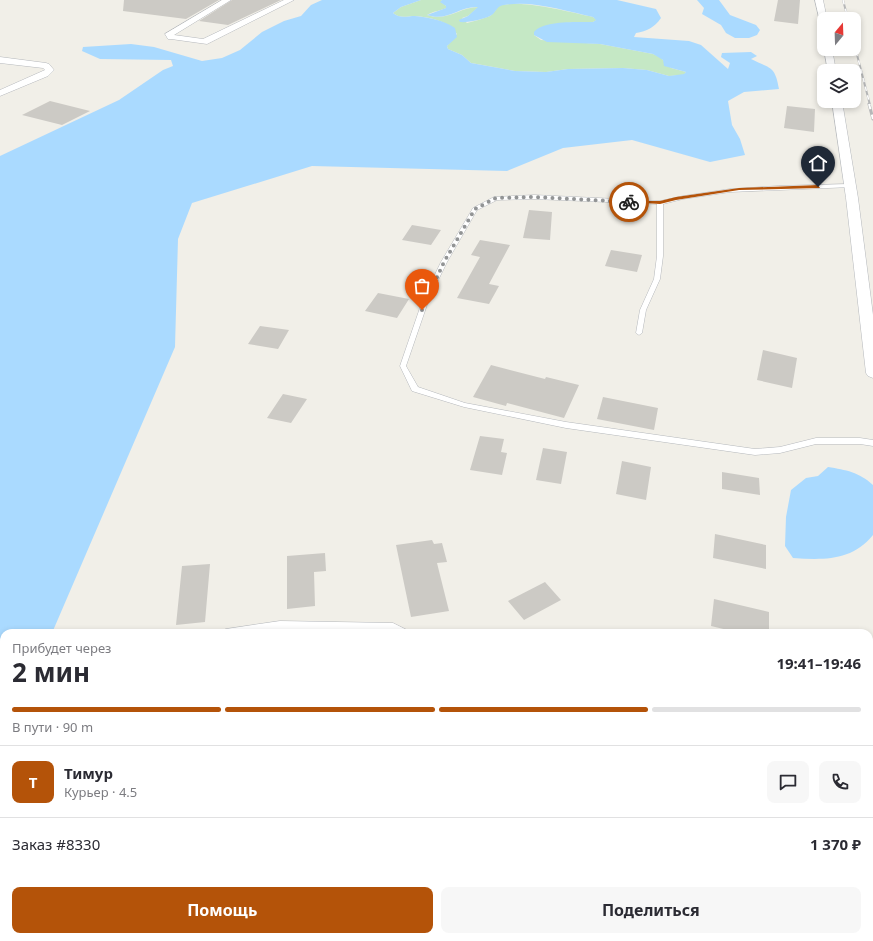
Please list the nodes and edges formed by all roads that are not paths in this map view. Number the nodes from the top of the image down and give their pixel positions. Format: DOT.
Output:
graph roads {
  1 [pos="227,0"];
  2 [pos="290,0"];
  3 [pos="819,0"];
  4 [pos="822,12"];
  5 [pos="0,60"];
  6 [pos="0,93"];
  7 [pos="838,108"];
  8 [pos="850,186"];
  9 [pos="660,203"];
  10 [pos="639,333"];
  11 [pos="873,373"];
  12 [pos="873,443"];
  13 [pos="253,629"];
  14 [pos="397,629"];
  1 -- 2 [label="street"];
  3 -- 4 [label="street"];
  5 -- 6 [label="street"];
  7 -- 8 [label="street"];
  8 -- 9 [label="lane"];
  8 -- 11 [label="street"];
  9 -- 10 [label="lane"];
  9 -- 12 [label="lane"];
  13 -- 14 [label="lane"];
}
